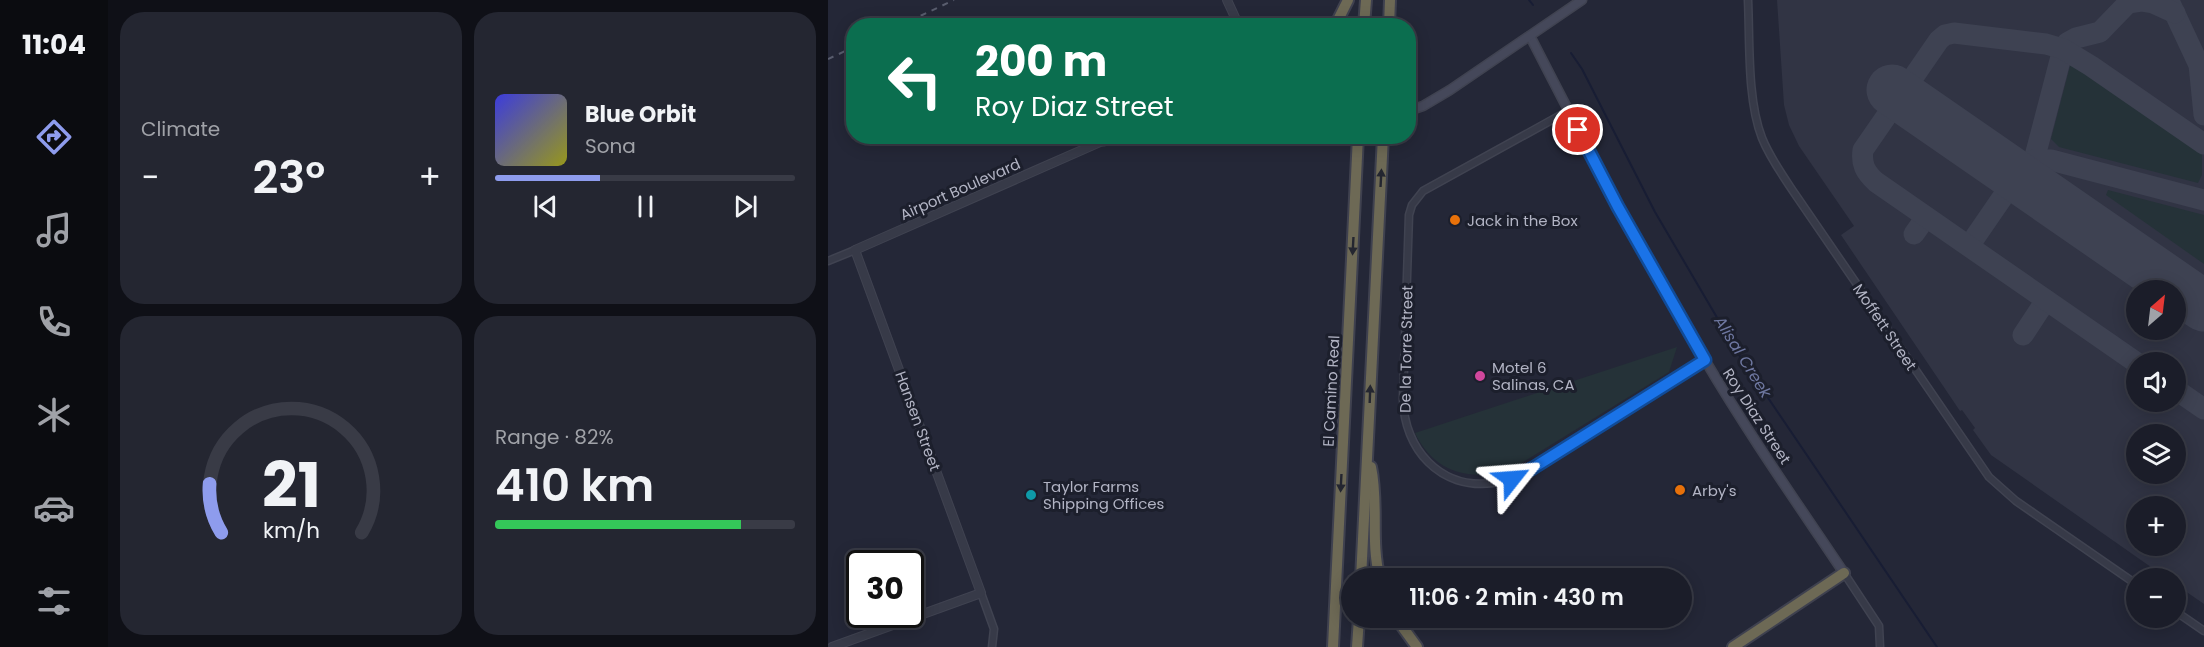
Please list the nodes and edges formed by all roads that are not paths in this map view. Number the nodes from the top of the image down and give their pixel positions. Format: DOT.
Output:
graph roads {
  1 [pos="1227,0"];
  2 [pos="1348,0"];
  3 [pos="1366,0"];
  4 [pos="1390,0"];
  5 [pos="1582,0"];
  6 [pos="1748,0"];
  7 [pos="1235,18"];
  8 [pos="1339,18"];
  9 [pos="1365,18"];
  10 [pos="1389,18"];
  11 [pos="1530,36"];
  12 [pos="1416,108"];
  13 [pos="1568,111"];
  14 [pos="1096,144"];
  15 [pos="1356,144"];
  16 [pos="1383,144"];
  17 [pos="855,250"];
  18 [pos="828,261"];
  19 [pos="1705,360"];
  20 [pos="1368,452"];
  21 [pos="1362,568"];
  22 [pos="1378,568"];
  23 [pos="1844,573"];
  24 [pos="2126,577"];
  25 [pos="981,593"];
  26 [pos="2186,619"];
  27 [pos="1359,628"];
  28 [pos="1403,628"];
  29 [pos="2204,631"];
  30 [pos="832,647"];
  31 [pos="992,647"];
  32 [pos="1333,647"];
  33 [pos="1358,647"];
  34 [pos="1417,647"];
  35 [pos="1733,647"];
  36 [pos="1881,647"];
  1 -- 7 [label="street"];
  2 -- 8 [label="highway"];
  3 -- 9 [label="highway"];
  4 -- 10 [label="highway"];
  5 -- 11 [label="main road"];
  6 -- 24 [label="street, Moffett Street"];
  11 -- 12 [label="main road"];
  11 -- 13 [label="main road, Roy Diaz Street"];
  13 -- 19 [label="main road, Roy Diaz Street"];
  13 -- 19 [label="street, De la Torre Street"];
  14 -- 17 [label="street, Airport Boulevard"];
  15 -- 32 [label="highway, El Camino Real, one-way"];
  20 -- 16 [label="highway, one-way"];
  17 -- 18 [label="street, Airport Boulevard"];
  17 -- 25 [label="street, Hansen Street"];
  19 -- 23 [label="main road, Roy Diaz Street"];
  20 -- 21 [label="highway"];
  20 -- 22 [label="highway"];
  23 -- 35 [label="highway"];
  23 -- 36 [label="street, Roy Diaz Street"];
  25 -- 30 [label="street"];
  25 -- 31 [label="street"];
  26 -- 29 [label="street"];
  27 -- 33 [label="highway"];
  28 -- 34 [label="highway"];
}
